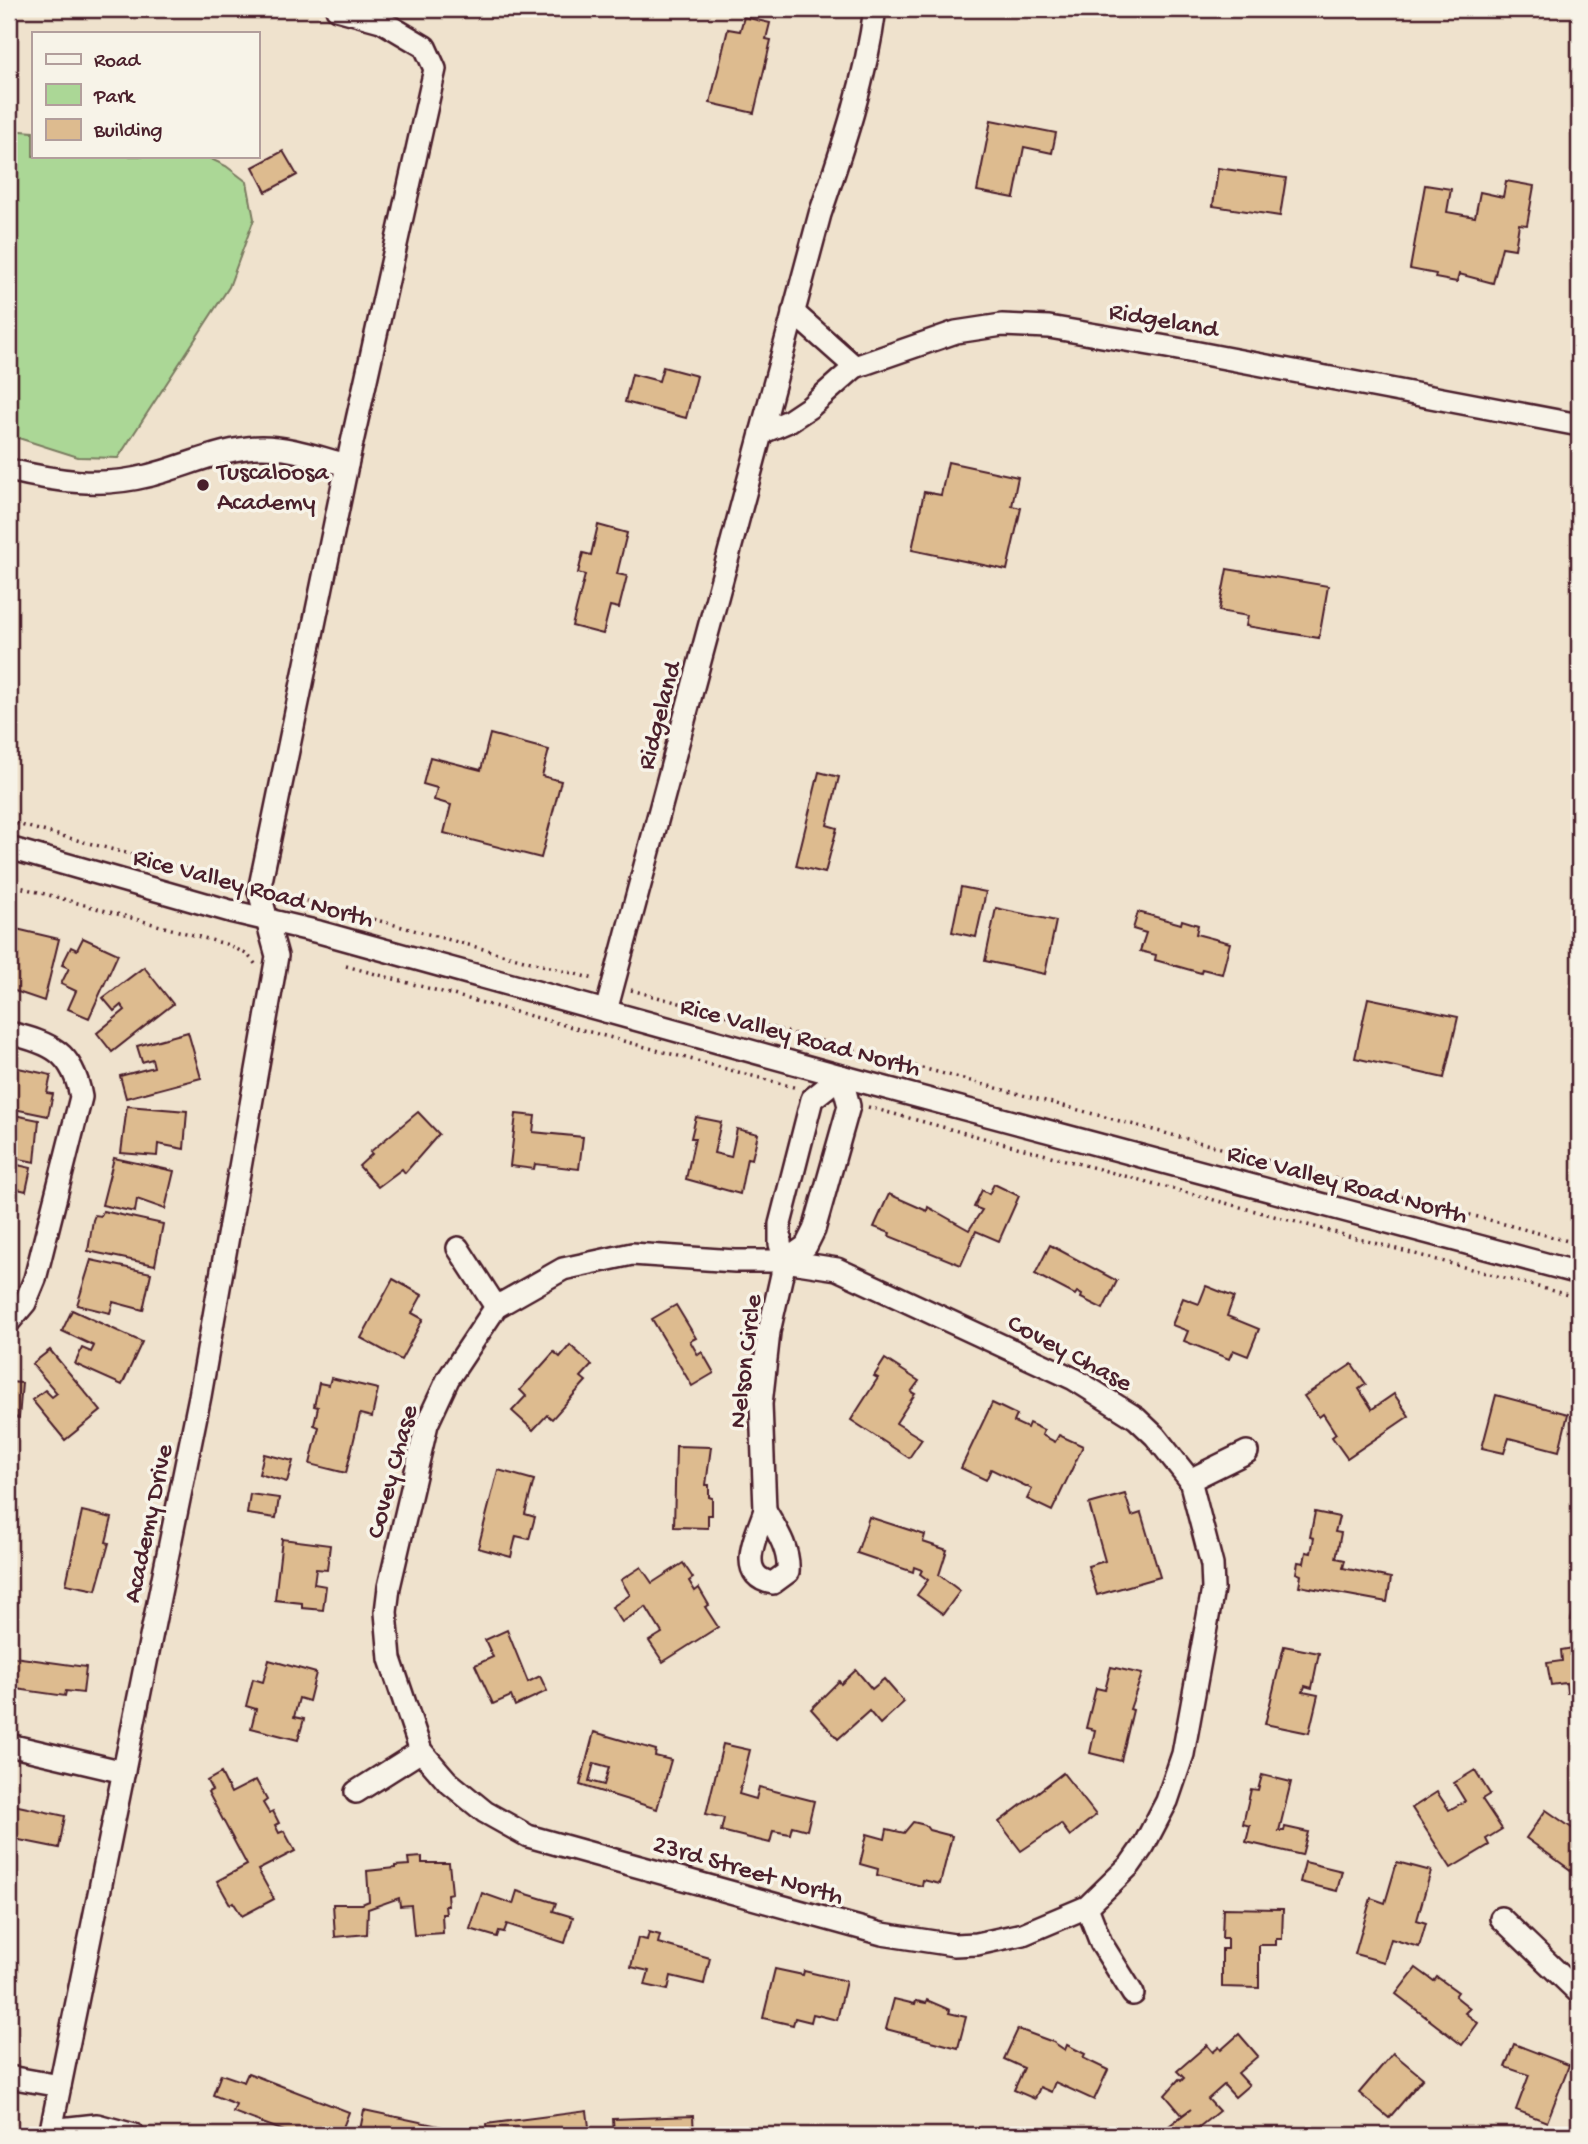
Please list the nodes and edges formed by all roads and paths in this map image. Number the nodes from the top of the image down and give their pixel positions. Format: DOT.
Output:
graph roads {
  1 [pos="337,9"];
  2 [pos="875,9"];
  3 [pos="793,312"];
  4 [pos="855,368"];
  5 [pos="1579,425"];
  6 [pos="761,433"];
  7 [pos="347,465"];
  8 [pos="9,470"];
  9 [pos="9,822"];
  10 [pos="9,848"];
  11 [pos="220,878"];
  12 [pos="9,884"];
  13 [pos="299,900"];
  14 [pos="267,920"];
  15 [pos="346,966"];
  16 [pos="257,967"];
  17 [pos="613,985"];
  18 [pos="606,1011"];
  19 [pos="9,1033"];
  20 [pos="841,1076"];
  21 [pos="818,1094"];
  22 [pos="847,1101"];
  23 [pos="1579,1244"];
  24 [pos="458,1248"];
  25 [pos="785,1261"];
  26 [pos="1579,1273"];
  27 [pos="1579,1298"];
  28 [pos="496,1307"];
  29 [pos="9,1322"];
  30 [pos="1247,1452"];
  31 [pos="1190,1480"];
  32 [pos="765,1510"];
  33 [pos="9,1745"];
  34 [pos="421,1751"];
  35 [pos="124,1772"];
  36 [pos="355,1792"];
  37 [pos="1087,1907"];
  38 [pos="1501,1917"];
  39 [pos="1579,1993"];
  40 [pos="1133,1994"];
  41 [pos="9,2077"];
  42 [pos="60,2085"];
  43 [pos="52,2133"];
  44 [pos="134,2135"];
  1 -- 7 [label="street, Academy Drive"];
  2 -- 3 [label="street, Ridgeland"];
  3 -- 4 [label="street"];
  3 -- 6 [label="street, Ridgeland"];
  4 -- 5 [label="street, Ridgeland"];
  4 -- 6 [label="street, Ridgeland"];
  6 -- 17 [label="street, Ridgeland"];
  7 -- 8 [label="street"];
  7 -- 14 [label="street, Academy Drive"];
  9 -- 11 [label="path"];
  10 -- 14 [label="street, Rice Valley Road North"];
  12 -- 16 [label="path"];
  13 -- 17 [label="path"];
  14 -- 18 [label="street, Rice Valley Road North"];
  14 -- 35 [label="street, Academy Drive"];
  15 -- 21 [label="path"];
  17 -- 18 [label="street, Ridgeland"];
  17 -- 23 [label="path"];
  18 -- 20 [label="street, Rice Valley Road North"];
  19 -- 29 [label="street"];
  20 -- 21 [label="street"];
  20 -- 22 [label="street"];
  20 -- 26 [label="street, Rice Valley Road North"];
  21 -- 25 [label="street"];
  22 -- 25 [label="street"];
  22 -- 27 [label="path"];
  24 -- 28 [label="street"];
  25 -- 28 [label="street, Covey Chase"];
  25 -- 31 [label="street, Covey Chase"];
  25 -- 32 [label="street, Nelson Circle"];
  28 -- 34 [label="street, Covey Chase"];
  30 -- 31 [label="street"];
  31 -- 37 [label="street, Covey Chase"];
  33 -- 35 [label="street"];
  34 -- 36 [label="street"];
  34 -- 37 [label="street, 23rd Street North"];
  35 -- 42 [label="street, Academy Drive"];
  37 -- 40 [label="street"];
  38 -- 39 [label="street"];
  41 -- 42 [label="street"];
  42 -- 43 [label="street, Academy Drive"];
  43 -- 44 [label="street"];
}
